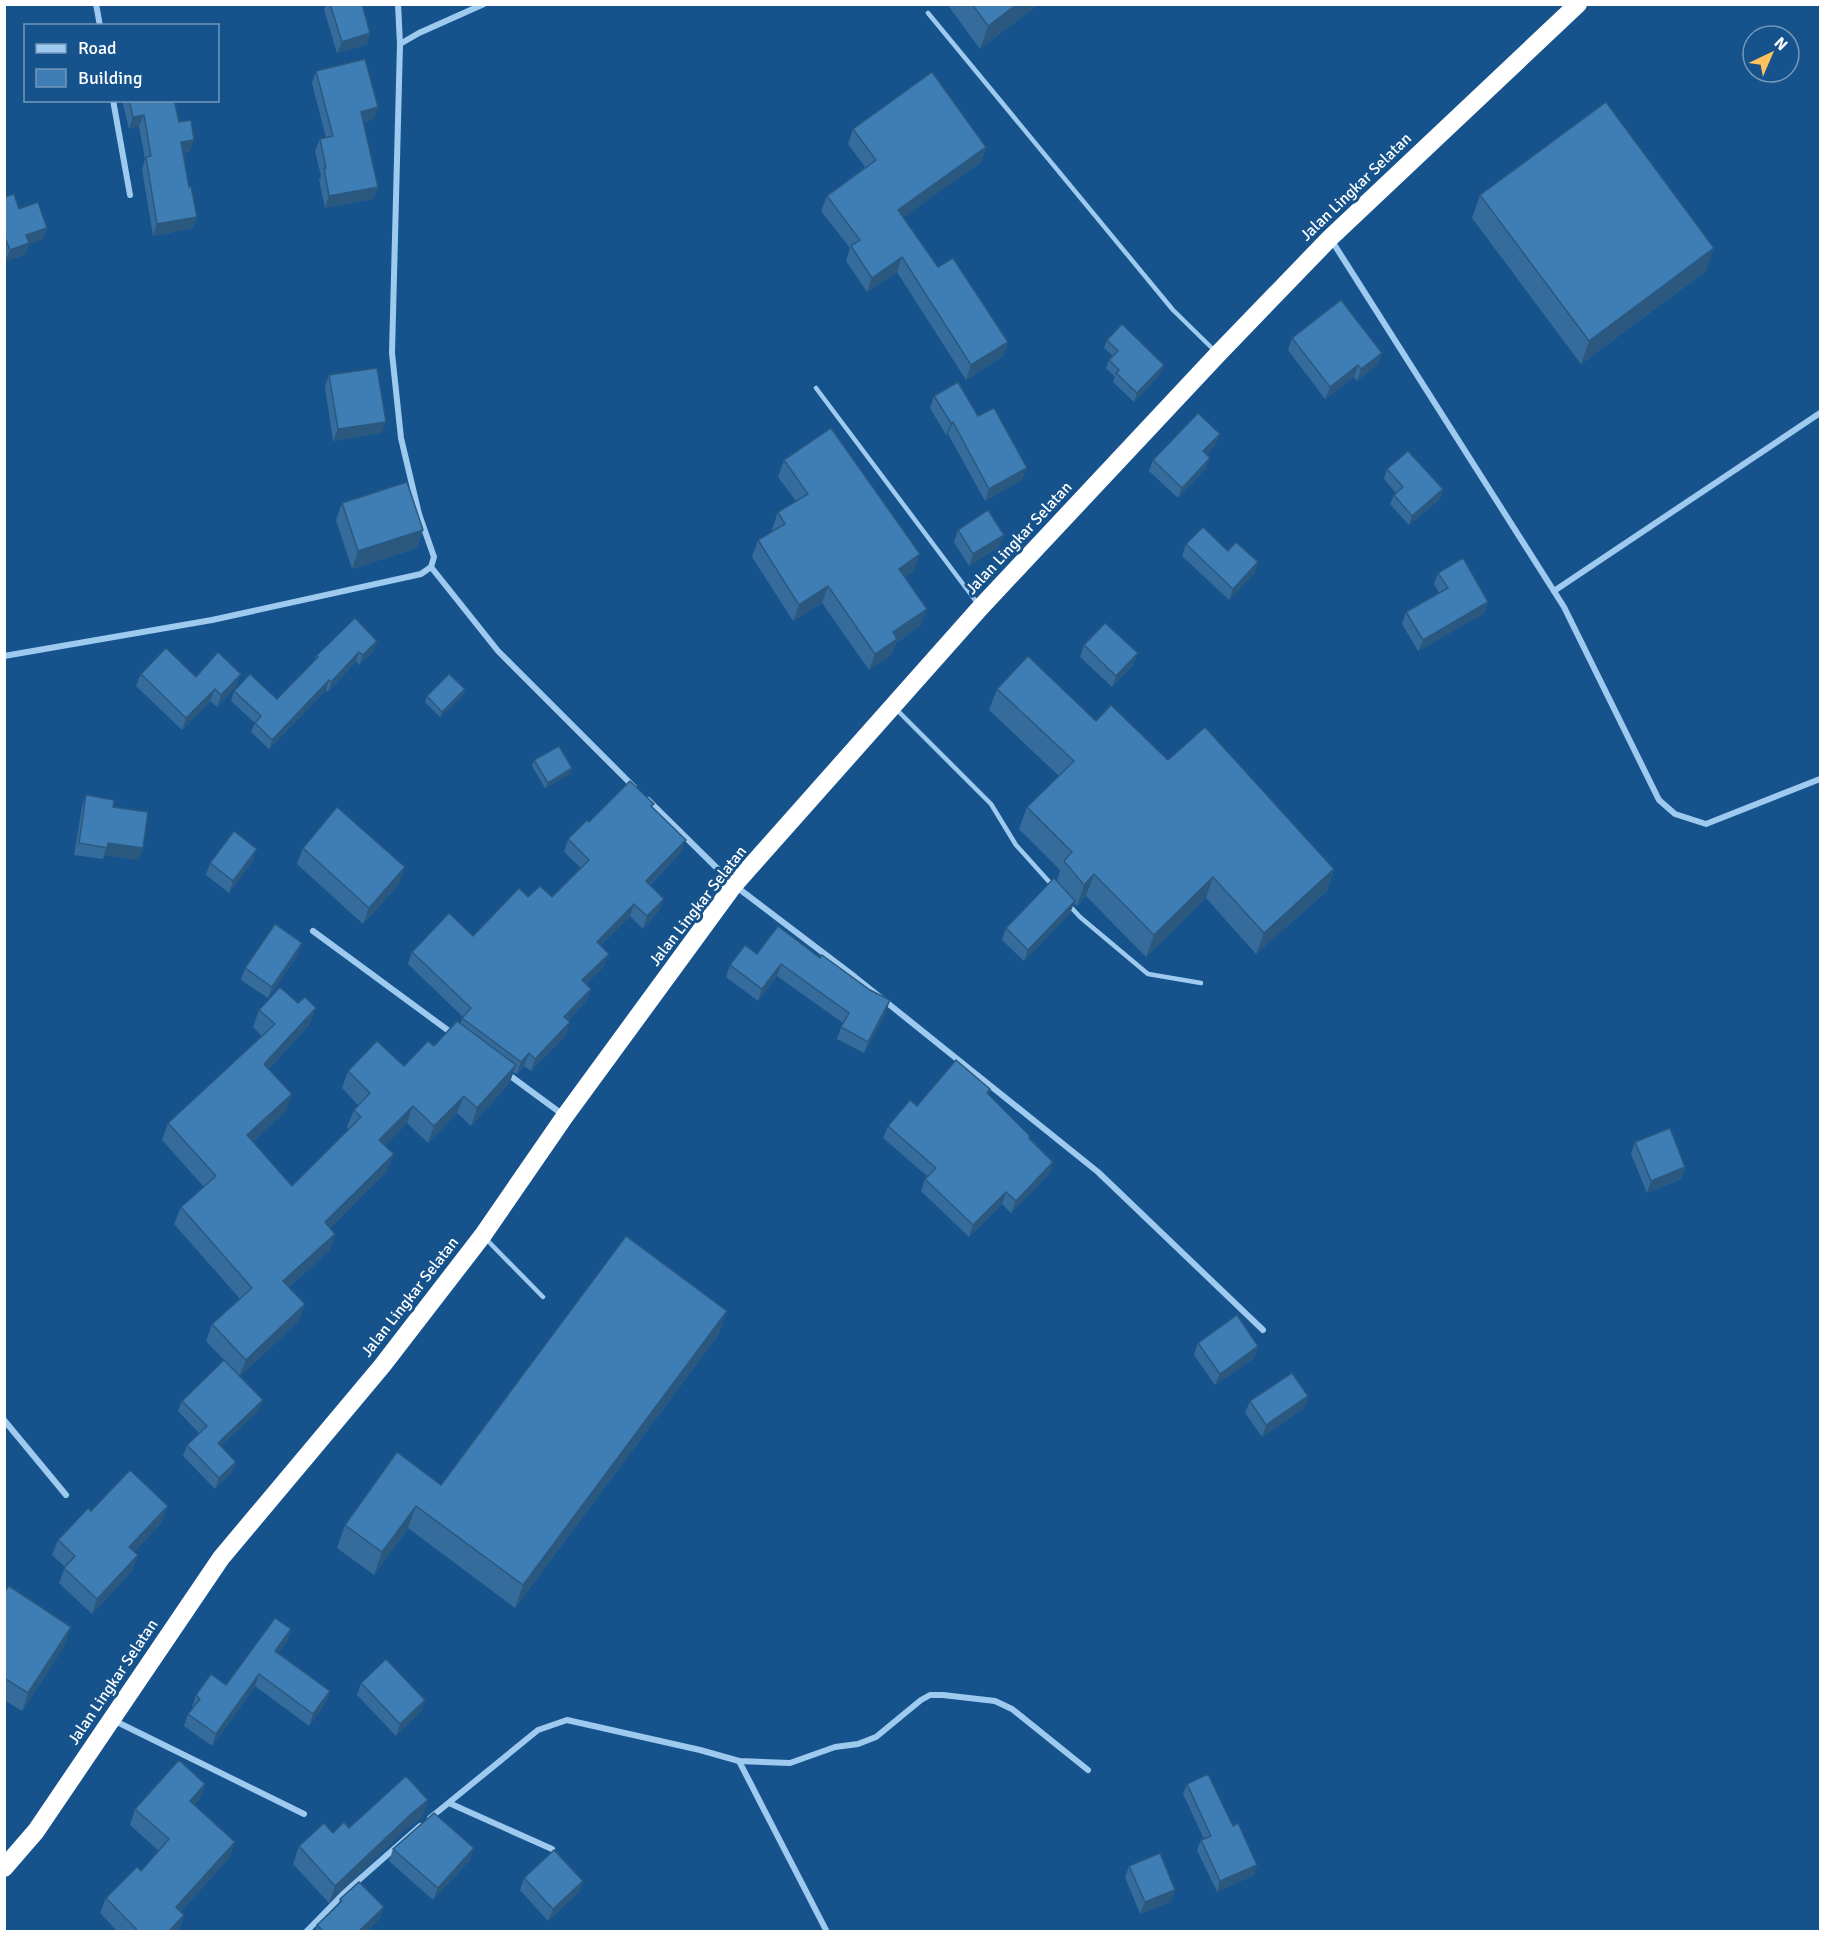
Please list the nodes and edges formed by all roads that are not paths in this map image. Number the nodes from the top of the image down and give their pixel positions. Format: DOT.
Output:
graph roads {
  1 [pos="96,4"];
  2 [pos="398,4"];
  3 [pos="484,4"];
  4 [pos="1578,4"];
  5 [pos="928,13"];
  6 [pos="100,24"];
  7 [pos="400,44"];
  8 [pos="113,102"];
  9 [pos="130,195"];
  10 [pos="1330,238"];
  11 [pos="1218,354"];
  12 [pos="816,388"];
  13 [pos="1821,413"];
  14 [pos="431,567"];
  15 [pos="1554,591"];
  16 [pos="980,608"];
  17 [pos="4,656"];
  18 [pos="893,706"];
  19 [pos="1821,779"];
  20 [pos="734,885"];
  21 [pos="1059,893"];
  22 [pos="1066,901"];
  23 [pos="313,931"];
  24 [pos="1201,983"];
  25 [pos="462,1041"];
  26 [pos="500,1068"];
  27 [pos="565,1116"];
  28 [pos="483,1235"];
  29 [pos="543,1297"];
  30 [pos="1263,1330"];
  31 [pos="4,1420"];
  32 [pos="66,1496"];
  33 [pos="111,1720"];
  34 [pos="739,1761"];
  35 [pos="1088,1770"];
  36 [pos="449,1803"];
  37 [pos="304,1814"];
  38 [pos="552,1849"];
  39 [pos="4,1868"];
  40 [pos="306,1932"];
  41 [pos="826,1932"];
  1 -- 6 [label="street"];
  2 -- 7 [label="street"];
  3 -- 7 [label="street"];
  4 -- 10 [label="highway, Jalan Lingkar Selatan"];
  5 -- 11 [label="lane"];
  7 -- 14 [label="street"];
  8 -- 9 [label="street"];
  10 -- 11 [label="highway, Jalan Lingkar Selatan"];
  10 -- 15 [label="street"];
  11 -- 16 [label="highway, Jalan Lingkar Selatan"];
  12 -- 16 [label="lane"];
  13 -- 15 [label="street"];
  14 -- 17 [label="street"];
  14 -- 20 [label="street"];
  15 -- 19 [label="street"];
  16 -- 18 [label="highway, Jalan Lingkar Selatan"];
  18 -- 20 [label="highway, Jalan Lingkar Selatan"];
  18 -- 21 [label="lane"];
  20 -- 27 [label="highway, Jalan Lingkar Selatan"];
  20 -- 30 [label="street"];
  22 -- 24 [label="lane"];
  23 -- 25 [label="street"];
  26 -- 27 [label="street"];
  27 -- 28 [label="highway, Jalan Lingkar Selatan"];
  28 -- 29 [label="lane"];
  28 -- 33 [label="highway, Jalan Lingkar Selatan"];
  31 -- 32 [label="street"];
  33 -- 37 [label="street"];
  33 -- 39 [label="highway, Jalan Lingkar Selatan"];
  34 -- 35 [label="street"];
  34 -- 36 [label="street"];
  34 -- 41 [label="street"];
  36 -- 38 [label="street"];
  36 -- 40 [label="street"];
}
